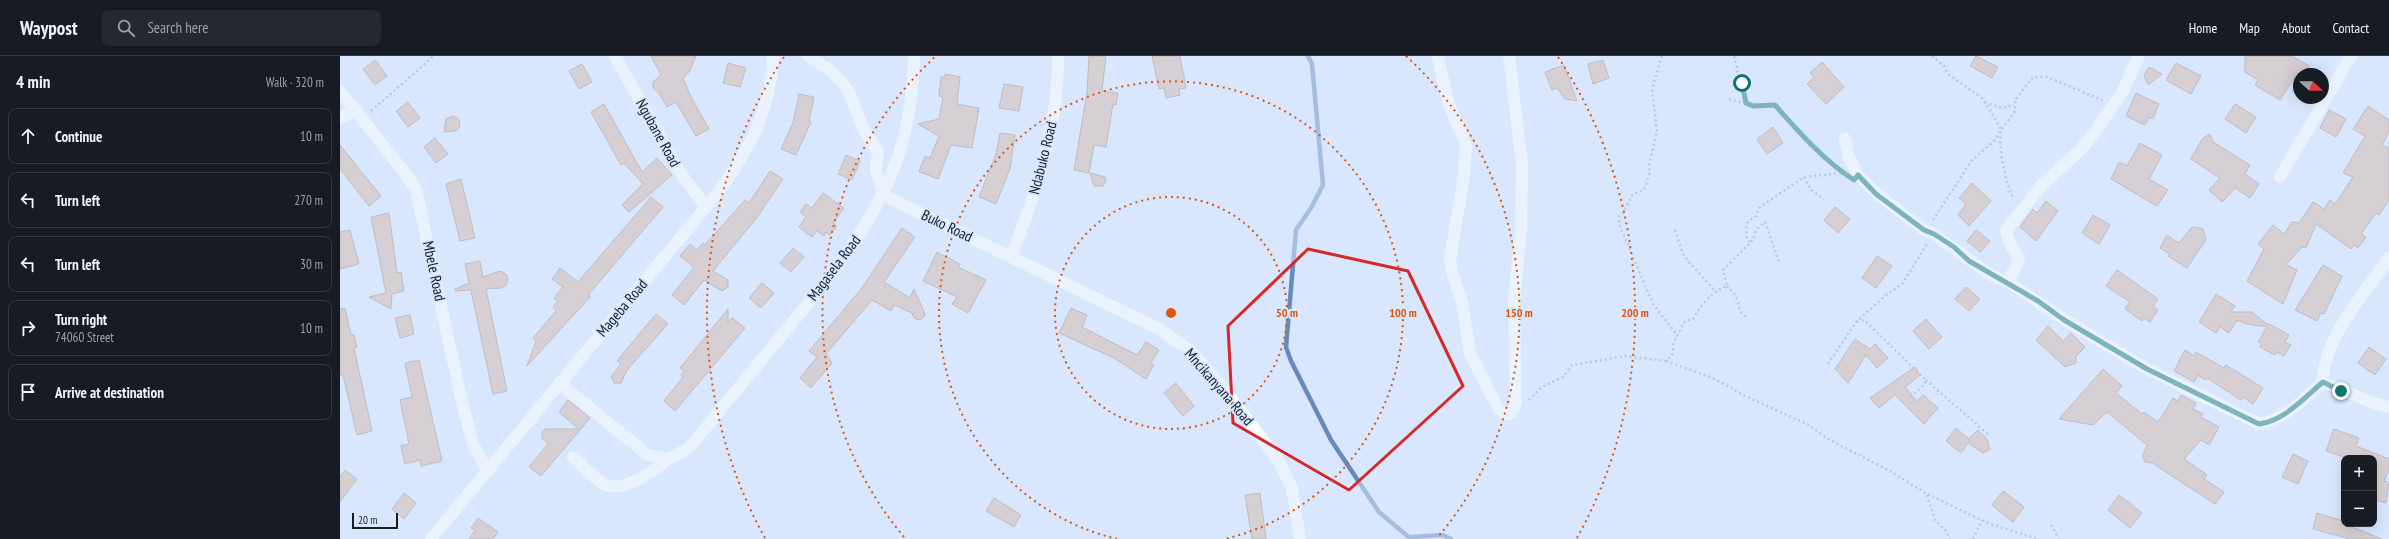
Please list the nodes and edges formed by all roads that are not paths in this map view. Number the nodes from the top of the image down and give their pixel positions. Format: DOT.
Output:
graph roads {
  1 [pos="615,56"];
  2 [pos="772,56"];
  3 [pos="808,56"];
  4 [pos="914,56"];
  5 [pos="1058,56"];
  6 [pos="1438,56"];
  7 [pos="1509,56"];
  8 [pos="2139,56"];
  9 [pos="2351,56"];
  10 [pos="340,91"];
  11 [pos="358,114"];
  12 [pos="340,118"];
  13 [pos="1845,139"];
  14 [pos="2280,177"];
  15 [pos="883,195"];
  16 [pos="706,207"];
  17 [pos="1011,257"];
  18 [pos="2389,258"];
  19 [pos="2008,282"];
  20 [pos="2323,382"];
  21 [pos="559,383"];
  22 [pos="2389,407"];
  23 [pos="573,457"];
  24 [pos="668,459"];
  25 [pos="487,470"];
  26 [pos="430,539"];
  27 [pos="1300,539"];
  1 -- 16 [label="street, Ngubane Road"];
  2 -- 16 [label="street, Mageba Road"];
  3 -- 15 [label="street"];
  4 -- 15 [label="street, Magasela Road"];
  5 -- 17 [label="street, Ndabuko Road"];
  6 -- 7 [label="street"];
  8 -- 19 [label="street"];
  9 -- 14 [label="street"];
  10 -- 11 [label="street, Mbele Road"];
  11 -- 12 [label="street"];
  11 -- 25 [label="street, Mbele Road"];
  13 -- 19 [label="street"];
  15 -- 17 [label="street, Buko Road"];
  15 -- 24 [label="street, Magasela Road"];
  16 -- 21 [label="street, Mageba Road"];
  17 -- 27 [label="street, Mncikanyana Road"];
  18 -- 20 [label="street"];
  19 -- 20 [label="street"];
  20 -- 22 [label="street"];
  21 -- 24 [label="street"];
  21 -- 25 [label="street, Mageba Road"];
  23 -- 24 [label="street"];
  25 -- 26 [label="street, Mageba Road"];
}
